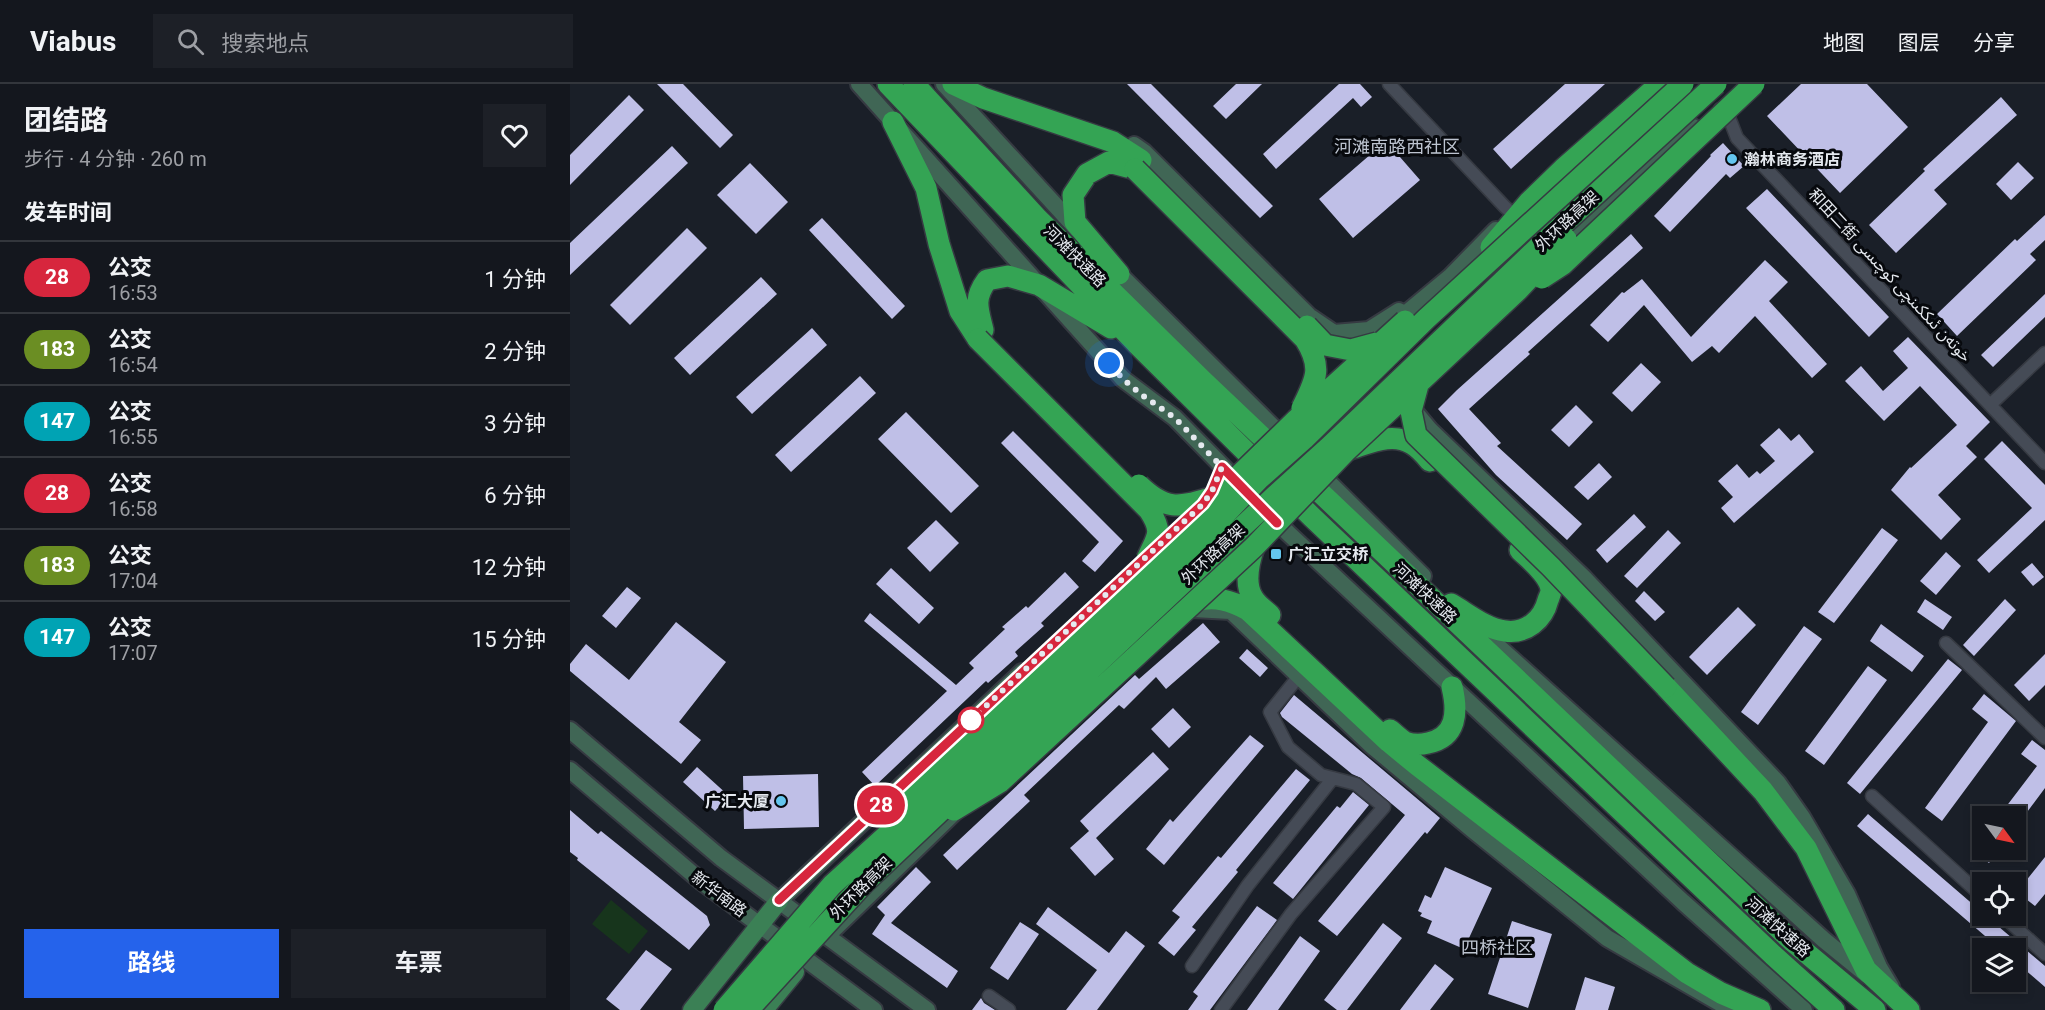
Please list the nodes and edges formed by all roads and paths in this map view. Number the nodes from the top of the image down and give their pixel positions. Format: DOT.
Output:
graph roads {
  1 [pos="859,84"];
  2 [pos="888,84"];
  3 [pos="914,84"];
  4 [pos="944,84"];
  5 [pos="953,84"];
  6 [pos="1389,84"];
  7 [pos="1648,84"];
  8 [pos="1660,84"];
  9 [pos="1682,84"];
  10 [pos="1716,84"];
  11 [pos="1741,84"];
  12 [pos="1754,84"];
  13 [pos="1717,106"];
  14 [pos="1676,120"];
  15 [pos="893,122"];
  16 [pos="1080,130"];
  17 [pos="1138,165"];
  18 [pos="1512,213"];
  19 [pos="1491,247"];
  20 [pos="1119,274"];
  21 [pos="1039,285"];
  22 [pos="1436,289"];
  23 [pos="1504,303"];
  24 [pos="981,334"];
  25 [pos="1381,342"];
  26 [pos="1137,344"];
  27 [pos="2045,353"];
  28 [pos="1419,383"];
  29 [pos="1400,394"];
  30 [pos="1990,405"];
  31 [pos="1264,418"];
  32 [pos="1296,420"];
  33 [pos="1347,450"];
  34 [pos="2045,463"];
  35 [pos="1222,467"];
  36 [pos="1324,478"];
  37 [pos="1218,496"];
  38 [pos="1288,534"];
  39 [pos="1254,547"];
  40 [pos="1142,571"];
  41 [pos="1195,601"];
  42 [pos="1451,604"];
  43 [pos="1153,621"];
  44 [pos="1946,643"];
  45 [pos="1299,676"];
  46 [pos="1452,687"];
  47 [pos="570,729"];
  48 [pos="2045,738"];
  49 [pos="570,770"];
  50 [pos="1333,777"];
  51 [pos="1872,796"];
  52 [pos="920,830"];
  53 [pos="861,858"];
  54 [pos="1972,887"];
  55 [pos="779,900"];
  56 [pos="758,924"];
  57 [pos="2014,926"];
  58 [pos="827,936"];
  59 [pos="2045,954"];
  60 [pos="806,959"];
  61 [pos="1192,966"];
  62 [pos="989,996"];
  63 [pos="1906,1007"];
  64 [pos="692,1010"];
  65 [pos="724,1010"];
  66 [pos="748,1010"];
  67 [pos="764,1010"];
  68 [pos="874,1010"];
  69 [pos="927,1010"];
  70 [pos="1009,1010"];
  71 [pos="1221,1010"];
  72 [pos="1732,1010"];
  73 [pos="1760,1010"];
  74 [pos="1804,1010"];
  75 [pos="1834,1010"];
  76 [pos="1875,1010"];
  1 -- 15 [label="street"];
  2 -- 26 [label="highway, 河滩快速路"];
  3 -- 76 [label="highway, 河滩快速路"];
  4 -- 20 [label="street"];
  5 -- 16 [label="highway"];
  6 -- 18 [label="street"];
  7 -- 18 [label="street"];
  8 -- 19 [label="highway"];
  9 -- 19 [label="highway, bridge"];
  9 -- 53 [label="highway, 外环路高架, bridge"];
  10 -- 14 [label="highway, 外环路高架, bridge"];
  11 -- 13 [label="street"];
  12 -- 23 [label="highway, bridge"];
  13 -- 29 [label="street"];
  13 -- 30 [label="street, 和田二街 خوتەن ئىككىنچى كوچىسى"];
  14 -- 23 [label="highway, bridge"];
  14 -- 52 [label="highway, 外环路高架, bridge"];
  15 -- 21 [label="street"];
  15 -- 24 [label="highway"];
  16 -- 17 [label="highway"];
  16 -- 22 [label="street"];
  17 -- 20 [label="highway"];
  17 -- 25 [label="highway, bridge"];
  17 -- 32 [label="highway, bridge"];
  18 -- 22 [label="street"];
  19 -- 25 [label="highway, bridge"];
  20 -- 31 [label="street"];
  21 -- 24 [label="highway"];
  21 -- 26 [label="highway"];
  21 -- 35 [label="street"];
  22 -- 31 [label="street"];
  23 -- 28 [label="highway, bridge"];
  24 -- 37 [label="highway, bridge"];
  24 -- 40 [label="highway, bridge"];
  25 -- 32 [label="highway, bridge"];
  26 -- 75 [label="highway, 河滩快速路"];
  27 -- 30 [label="street"];
  28 -- 33 [label="highway, bridge"];
  28 -- 63 [label="highway, bridge"];
  29 -- 36 [label="street"];
  29 -- 63 [label="street"];
  30 -- 34 [label="street, 和田二街 خوتەن ئىككىنچى كوچىسى"];
  31 -- 36 [label="street"];
  32 -- 37 [label="highway, bridge"];
  33 -- 39 [label="highway, bridge"];
  33 -- 42 [label="highway"];
  35 -- 38 [label="street"];
  35 -- 55 [label="street"];
  36 -- 42 [label="street"];
  37 -- 40 [label="highway, bridge"];
  38 -- 43 [label="street"];
  38 -- 46 [label="street"];
  39 -- 41 [label="highway, bridge"];
  39 -- 46 [label="highway"];
  40 -- 53 [label="highway, bridge"];
  41 -- 52 [label="highway, bridge"];
  41 -- 73 [label="highway"];
  42 -- 63 [label="street"];
  43 -- 45 [label="street"];
  43 -- 58 [label="street"];
  44 -- 48 [label="street"];
  45 -- 50 [label="street"];
  45 -- 72 [label="street"];
  46 -- 74 [label="street"];
  47 -- 55 [label="street, 新华南路"];
  49 -- 56 [label="street, 新华南路"];
  50 -- 61 [label="street"];
  50 -- 71 [label="street"];
  51 -- 54 [label="street"];
  52 -- 66 [label="highway, 外环路高架, bridge"];
  53 -- 65 [label="highway, 外环路高架, bridge"];
  55 -- 56 [label="main road"];
  55 -- 58 [label="street, 新华南路"];
  56 -- 60 [label="street, 新华南路"];
  56 -- 64 [label="main road"];
  57 -- 59 [label="street"];
  58 -- 60 [label="main road"];
  58 -- 69 [label="street, 新华南路"];
  60 -- 67 [label="main road"];
  60 -- 68 [label="street, 新华南路"];
  62 -- 70 [label="street"];
}
